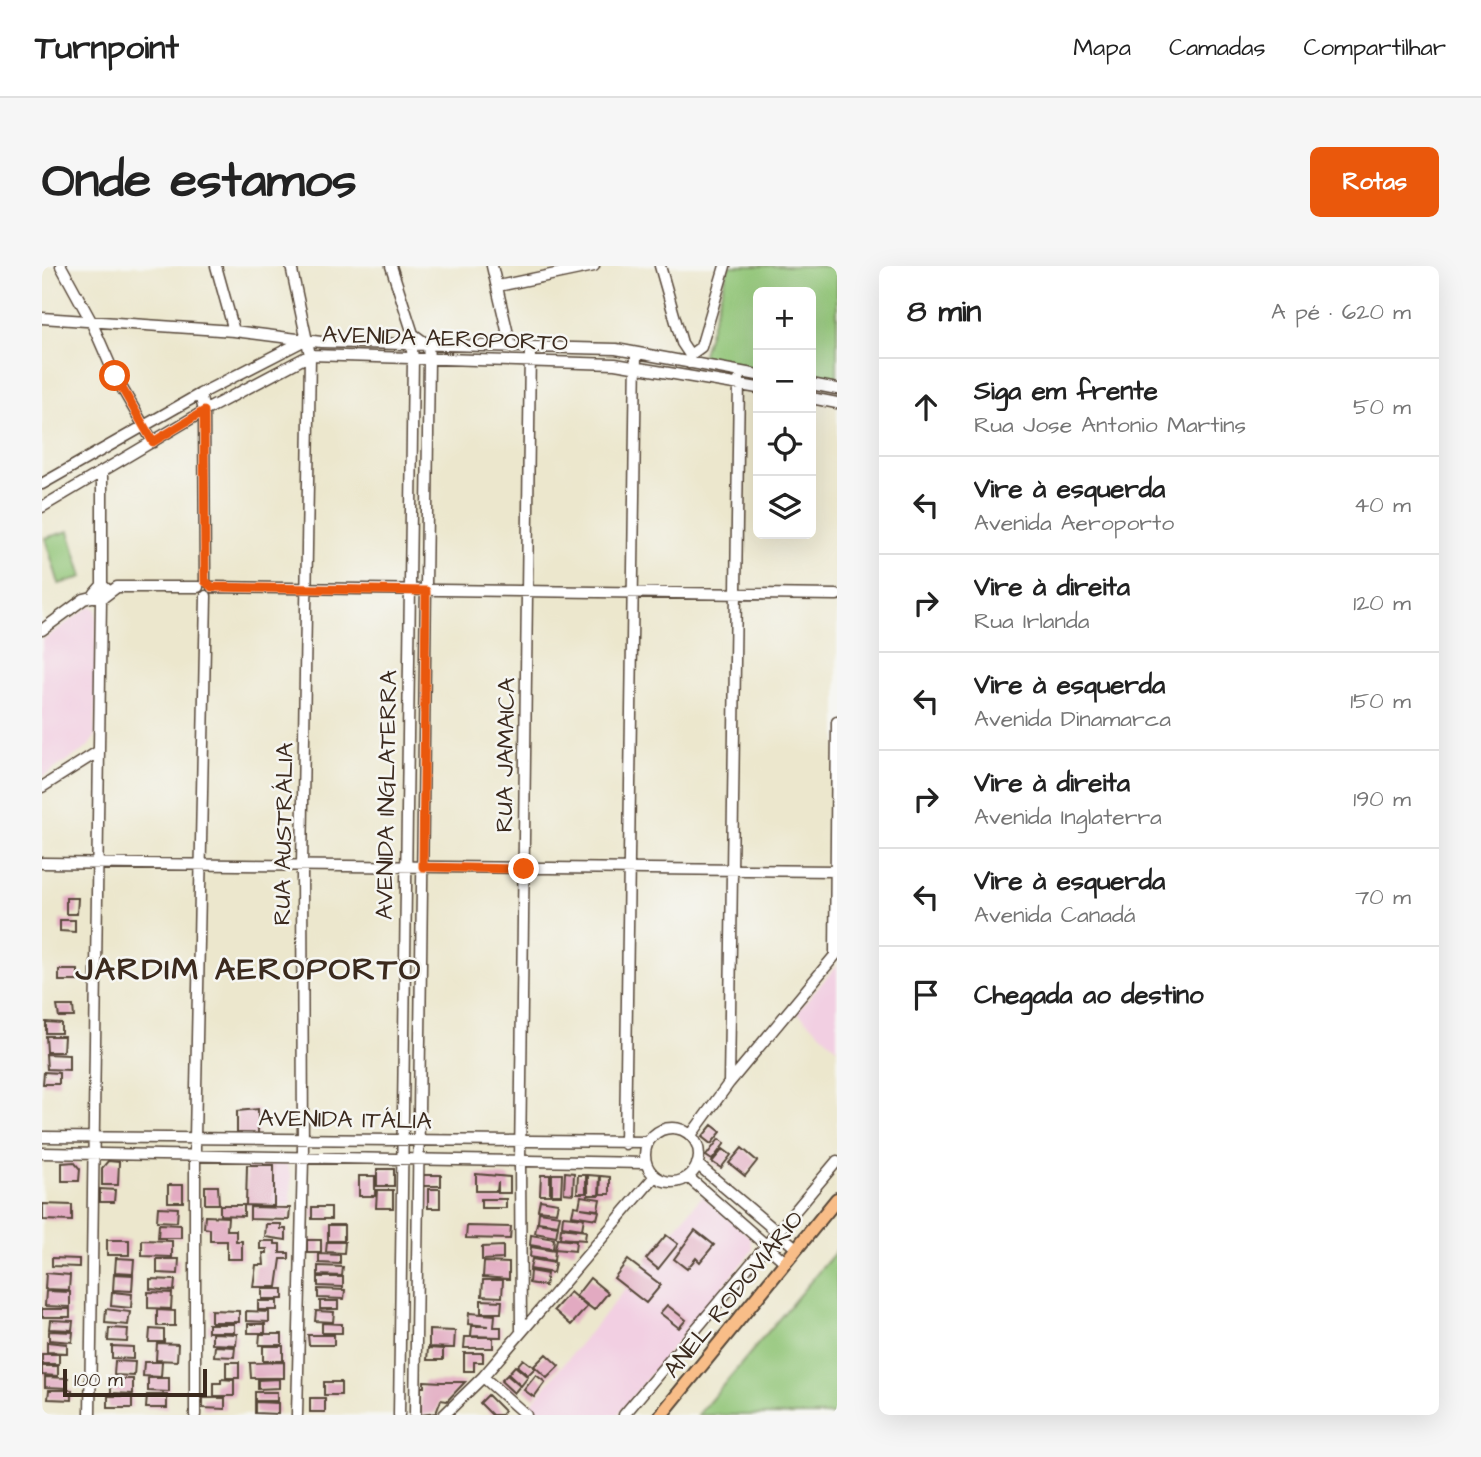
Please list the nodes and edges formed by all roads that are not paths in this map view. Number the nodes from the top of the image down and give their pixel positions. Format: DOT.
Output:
graph roads {
  1 [pos="61,266"];
  2 [pos="215,266"];
  3 [pos="291,266"];
  4 [pos="391,266"];
  5 [pos="492,266"];
  6 [pos="594,266"];
  7 [pos="660,266"];
  8 [pos="725,266"];
  9 [pos="498,286"];
  10 [pos="42,318"];
  11 [pos="91,321"];
  12 [pos="234,331"];
  13 [pos="307,339"];
  14 [pos="412,339"];
  15 [pos="428,345"];
  16 [pos="510,346"];
  17 [pos="530,349"];
  18 [pos="636,353"];
  19 [pos="310,355"];
  20 [pos="414,358"];
  21 [pos="429,359"];
  22 [pos="690,359"];
  23 [pos="530,363"];
  24 [pos="636,367"];
  25 [pos="739,372"];
  26 [pos="753,374"];
  27 [pos="738,385"];
  28 [pos="816,385"];
  29 [pos="753,387"];
  30 [pos="837,389"];
  31 [pos="200,394"];
  32 [pos="816,399"];
  33 [pos="837,403"];
  34 [pos="204,411"];
  35 [pos="144,427"];
  36 [pos="153,442"];
  37 [pos="102,474"];
  38 [pos="42,484"];
  39 [pos="42,507"];
  40 [pos="205,588"];
  41 [pos="308,590"];
  42 [pos="410,591"];
  43 [pos="426,591"];
  44 [pos="102,593"];
  45 [pos="529,593"];
  46 [pos="631,594"];
  47 [pos="735,595"];
  48 [pos="837,595"];
  49 [pos="42,630"];
  50 [pos="837,722"];
  51 [pos="99,751"];
  52 [pos="42,787"];
  53 [pos="42,863"];
  54 [pos="96,863"];
  55 [pos="200,865"];
  56 [pos="302,866"];
  57 [pos="405,867"];
  58 [pos="423,867"];
  59 [pos="524,869"];
  60 [pos="732,870"];
  61 [pos="628,871"];
  62 [pos="836,871"];
  63 [pos="836,954"];
  64 [pos="729,1083"];
  65 [pos="691,1135"];
  66 [pos="42,1138"];
  67 [pos="94,1139"];
  68 [pos="195,1139"];
  69 [pos="302,1140"];
  70 [pos="421,1141"];
  71 [pos="402,1142"];
  72 [pos="520,1142"];
  73 [pos="647,1142"];
  74 [pos="625,1144"];
  75 [pos="42,1153"];
  76 [pos="95,1154"];
  77 [pos="195,1156"];
  78 [pos="303,1158"];
  79 [pos="403,1161"];
  80 [pos="420,1161"];
  81 [pos="837,1161"];
  82 [pos="520,1163"];
  83 [pos="645,1163"];
  84 [pos="697,1164"];
  85 [pos="655,1177"];
  86 [pos="688,1177"];
  87 [pos="837,1199"];
  88 [pos="777,1232"];
  89 [pos="766,1247"];
  90 [pos="796,1248"];
  91 [pos="784,1261"];
  92 [pos="521,1330"];
  93 [pos="483,1377"];
  94 [pos="90,1415"];
  95 [pos="195,1415"];
  96 [pos="297,1415"];
  97 [pos="399,1415"];
  98 [pos="415,1415"];
  99 [pos="444,1415"];
  100 [pos="526,1415"];
  101 [pos="624,1415"];
  102 [pos="661,1415"];
  1 -- 11 [label="street"];
  2 -- 12 [label="street"];
  3 -- 13 [label="street, RUA AUSTRÁLIA"];
  4 -- 14 [label="street, AVENIDA INGLATERRA"];
  5 -- 9 [label="street"];
  6 -- 9 [label="street"];
  7 -- 22 [label="street"];
  8 -- 22 [label="street"];
  9 -- 16 [label="street"];
  10 -- 11 [label="street"];
  11 -- 12 [label="street"];
  11 -- 35 [label="street"];
  12 -- 13 [label="street"];
  13 -- 14 [label="street, AVENIDA AEROPORTO"];
  13 -- 19 [label="street, RUA AUSTRÁLIA"];
  13 -- 31 [label="street, AVENIDA AEROPORTO"];
  14 -- 15 [label="street"];
  14 -- 20 [label="street, AVENIDA INGLATERRA"];
  15 -- 16 [label="street, AVENIDA AEROPORTO"];
  15 -- 21 [label="street, AVENIDA INGLATERRA"];
  16 -- 17 [label="street, AVENIDA AEROPORTO"];
  17 -- 18 [label="street, AVENIDA AEROPORTO"];
  17 -- 23 [label="street, RUA JAMAICA"];
  18 -- 22 [label="street, AVENIDA AEROPORTO"];
  18 -- 24 [label="street"];
  19 -- 20 [label="street, AVENIDA AEROPORTO"];
  19 -- 34 [label="street, AVENIDA AEROPORTO"];
  19 -- 41 [label="street, RUA AUSTRÁLIA"];
  20 -- 21 [label="street, AVENIDA AEROPORTO"];
  20 -- 42 [label="street, AVENIDA INGLATERRA"];
  21 -- 23 [label="street, AVENIDA AEROPORTO"];
  21 -- 43 [label="street, AVENIDA INGLATERRA"];
  22 -- 25 [label="street, AVENIDA AEROPORTO"];
  23 -- 24 [label="street, AVENIDA AEROPORTO"];
  23 -- 45 [label="street, RUA JAMAICA"];
  24 -- 27 [label="street, AVENIDA AEROPORTO"];
  24 -- 46 [label="street"];
  25 -- 26 [label="street, AVENIDA AEROPORTO"];
  25 -- 27 [label="street"];
  27 -- 29 [label="street, AVENIDA AEROPORTO"];
  27 -- 47 [label="street"];
  28 -- 30 [label="street"];
  31 -- 34 [label="street"];
  31 -- 35 [label="street, AVENIDA AEROPORTO"];
  32 -- 33 [label="street"];
  34 -- 36 [label="street, AVENIDA AEROPORTO"];
  34 -- 40 [label="street"];
  35 -- 36 [label="street"];
  35 -- 38 [label="street, AVENIDA AEROPORTO"];
  36 -- 37 [label="street, AVENIDA AEROPORTO"];
  37 -- 39 [label="street, AVENIDA AEROPORTO"];
  37 -- 44 [label="street"];
  40 -- 41 [label="street"];
  40 -- 44 [label="street"];
  40 -- 55 [label="street"];
  41 -- 42 [label="street"];
  41 -- 56 [label="street, RUA AUSTRÁLIA"];
  42 -- 43 [label="street"];
  42 -- 57 [label="street, AVENIDA INGLATERRA"];
  43 -- 45 [label="street"];
  43 -- 58 [label="street, AVENIDA INGLATERRA"];
  44 -- 49 [label="street"];
  44 -- 51 [label="street"];
  45 -- 46 [label="street"];
  45 -- 59 [label="street, RUA JAMAICA"];
  46 -- 47 [label="street"];
  46 -- 61 [label="street"];
  47 -- 48 [label="street"];
  47 -- 60 [label="street"];
  50 -- 62 [label="street"];
  51 -- 52 [label="street"];
  51 -- 54 [label="street"];
  53 -- 54 [label="street"];
  54 -- 55 [label="street"];
  54 -- 67 [label="street"];
  55 -- 56 [label="street"];
  55 -- 68 [label="street"];
  56 -- 57 [label="street"];
  56 -- 69 [label="street, RUA AUSTRÁLIA"];
  57 -- 58 [label="street"];
  57 -- 71 [label="street, AVENIDA INGLATERRA"];
  58 -- 59 [label="street"];
  58 -- 70 [label="street, AVENIDA INGLATERRA"];
  59 -- 61 [label="street"];
  59 -- 72 [label="street, RUA JAMAICA"];
  60 -- 61 [label="street"];
  60 -- 62 [label="street"];
  60 -- 64 [label="street"];
  61 -- 74 [label="street"];
  62 -- 63 [label="street"];
  63 -- 64 [label="street"];
  64 -- 65 [label="street"];
  65 -- 73 [label="street, AVENIDA ITÁLIA"];
  65 -- 84 [label="street"];
  66 -- 67 [label="street, AVENIDA ITÁLIA"];
  67 -- 68 [label="street, AVENIDA ITÁLIA"];
  67 -- 76 [label="street"];
  68 -- 69 [label="street, AVENIDA ITÁLIA"];
  68 -- 77 [label="street"];
  69 -- 71 [label="street, AVENIDA ITÁLIA"];
  69 -- 78 [label="street, RUA AUSTRÁLIA"];
  70 -- 71 [label="street, AVENIDA ITÁLIA"];
  70 -- 72 [label="street, AVENIDA ITÁLIA"];
  70 -- 80 [label="street, AVENIDA INGLATERRA"];
  71 -- 79 [label="street, AVENIDA INGLATERRA"];
  72 -- 74 [label="street, AVENIDA ITÁLIA"];
  72 -- 82 [label="street, RUA JAMAICA"];
  73 -- 74 [label="street, AVENIDA ITÁLIA"];
  73 -- 83 [label="street"];
  75 -- 76 [label="street, AVENIDA ITÁLIA"];
  76 -- 77 [label="street, AVENIDA ITÁLIA"];
  76 -- 94 [label="street"];
  77 -- 78 [label="street, AVENIDA ITÁLIA"];
  77 -- 95 [label="street"];
  78 -- 79 [label="street, AVENIDA ITÁLIA"];
  78 -- 96 [label="street, RUA AUSTRÁLIA"];
  79 -- 80 [label="street, AVENIDA ITÁLIA"];
  79 -- 97 [label="street, AVENIDA INGLATERRA"];
  80 -- 82 [label="street, AVENIDA ITÁLIA"];
  80 -- 98 [label="street, AVENIDA INGLATERRA"];
  81 -- 88 [label="street"];
  82 -- 83 [label="street, AVENIDA ITÁLIA"];
  82 -- 92 [label="street, RUA JAMAICA"];
  83 -- 85 [label="street"];
  84 -- 86 [label="street"];
  84 -- 88 [label="street"];
  85 -- 86 [label="street"];
  85 -- 92 [label="street"];
  86 -- 89 [label="street"];
  87 -- 90 [label="main road, ANEL RODOVIÁRIO"];
  88 -- 89 [label="street"];
  88 -- 90 [label="street"];
  89 -- 91 [label="street"];
  89 -- 101 [label="street"];
  90 -- 91 [label="main road, ANEL RODOVIÁRIO"];
  91 -- 102 [label="main road, ANEL RODOVIÁRIO"];
  92 -- 93 [label="street"];
  93 -- 99 [label="street"];
  93 -- 100 [label="street"];
}
